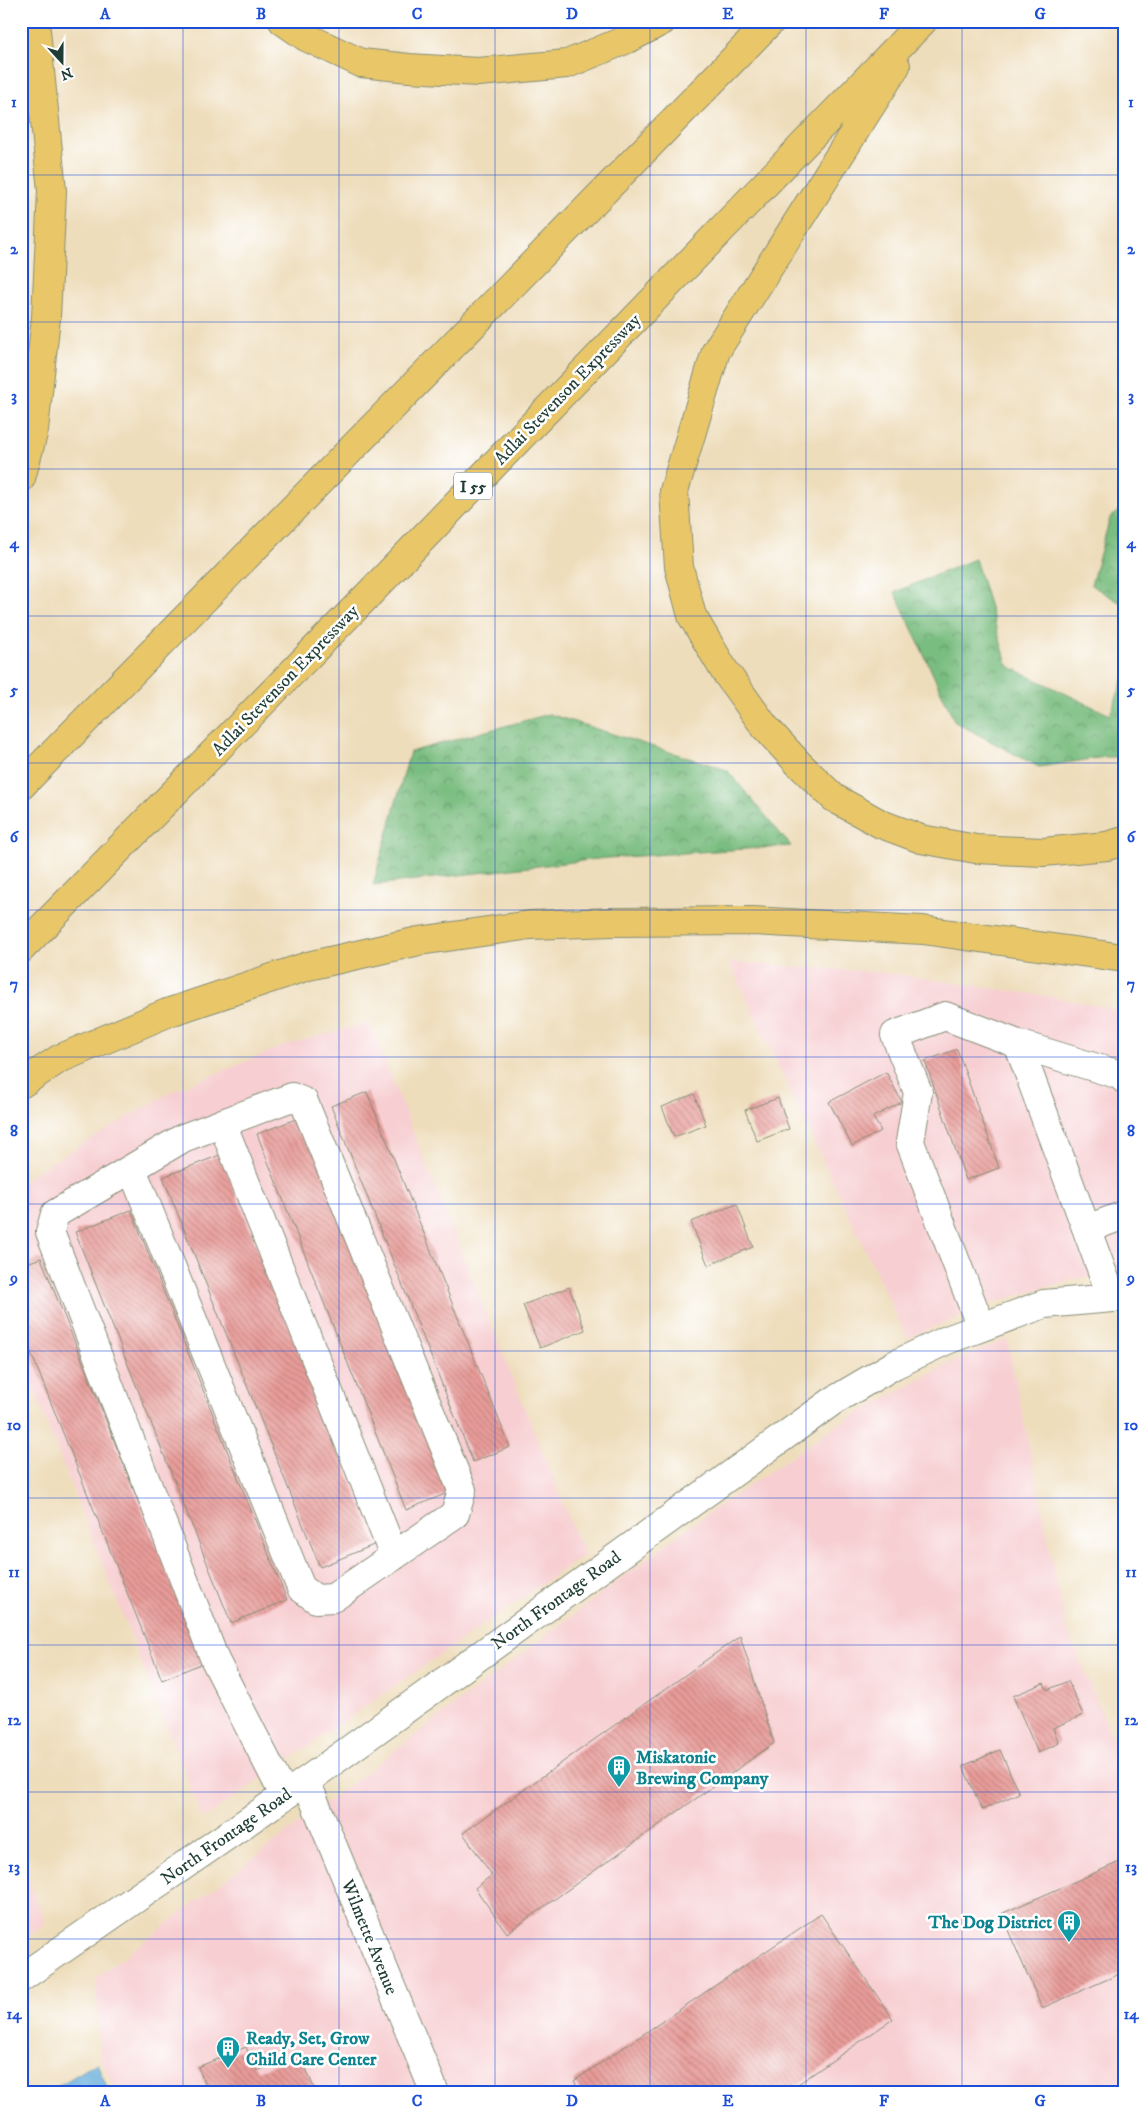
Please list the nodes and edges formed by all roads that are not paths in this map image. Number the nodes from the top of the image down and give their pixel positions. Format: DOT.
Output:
graph roads {
  1 [pos="35,21"];
  2 [pos="284,21"];
  3 [pos="662,21"];
  4 [pos="772,21"];
  5 [pos="924,21"];
  6 [pos="21,478"];
  7 [pos="21,786"];
  8 [pos="1124,841"];
  9 [pos="21,949"];
  10 [pos="1124,958"];
  11 [pos="1018,1044"];
  12 [pos="1124,1079"];
  13 [pos="21,1084"];
  14 [pos="222,1123"];
  15 [pos="132,1168"];
  16 [pos="1124,1215"];
  17 [pos="1087,1229"];
  18 [pos="1118,1298"];
  19 [pos="981,1327"];
  20 [pos="394,1556"];
  21 [pos="295,1788"];
  22 [pos="21,1978"];
  23 [pos="435,2093"];
  1 -- 6 [label="highway"];
  2 -- 3 [label="highway"];
  4 -- 7 [label="highway"];
  5 -- 8 [label="highway"];
  5 -- 9 [label="highway, Adlai Stevenson Expressway / I 55"];
  10 -- 13 [label="highway"];
  11 -- 12 [label="street"];
  11 -- 17 [label="street"];
  11 -- 19 [label="street"];
  14 -- 15 [label="street, Wilmette Avenue"];
  14 -- 20 [label="street"];
  14 -- 20 [label="street, Wilmette Avenue"];
  15 -- 20 [label="street, Wilmette Avenue"];
  15 -- 21 [label="street, Wilmette Avenue"];
  16 -- 17 [label="street"];
  17 -- 18 [label="street"];
  18 -- 19 [label="street, North Frontage Road"];
  19 -- 21 [label="street, North Frontage Road"];
  21 -- 22 [label="street, North Frontage Road"];
  21 -- 23 [label="street, Wilmette Avenue"];
}
